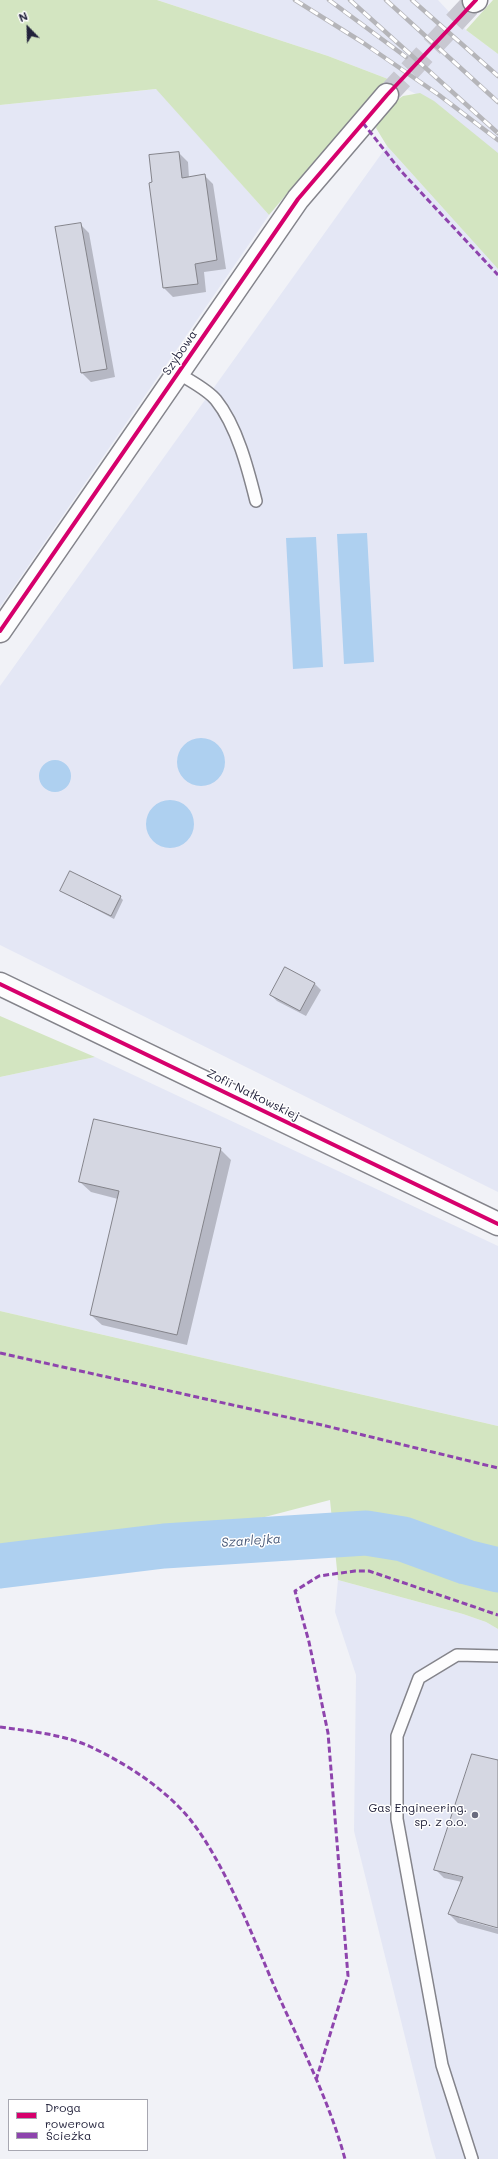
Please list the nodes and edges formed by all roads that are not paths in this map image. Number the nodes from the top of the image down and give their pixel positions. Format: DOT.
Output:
graph roads {
  1 [pos="387,94"];
  2 [pos="178,373"];
  3 [pos="256,501"];
  4 [pos="0,631"];
  5 [pos="0,984"];
  6 [pos="498,1224"];
  7 [pos="498,1656"];
  8 [pos="472,2159"];
  1 -- 2 [label="street, Szybowa"];
  2 -- 3 [label="lane"];
  2 -- 4 [label="street, Szybowa"];
  5 -- 6 [label="street, Zofii Nałkowskiej"];
  7 -- 8 [label="lane"];
}
